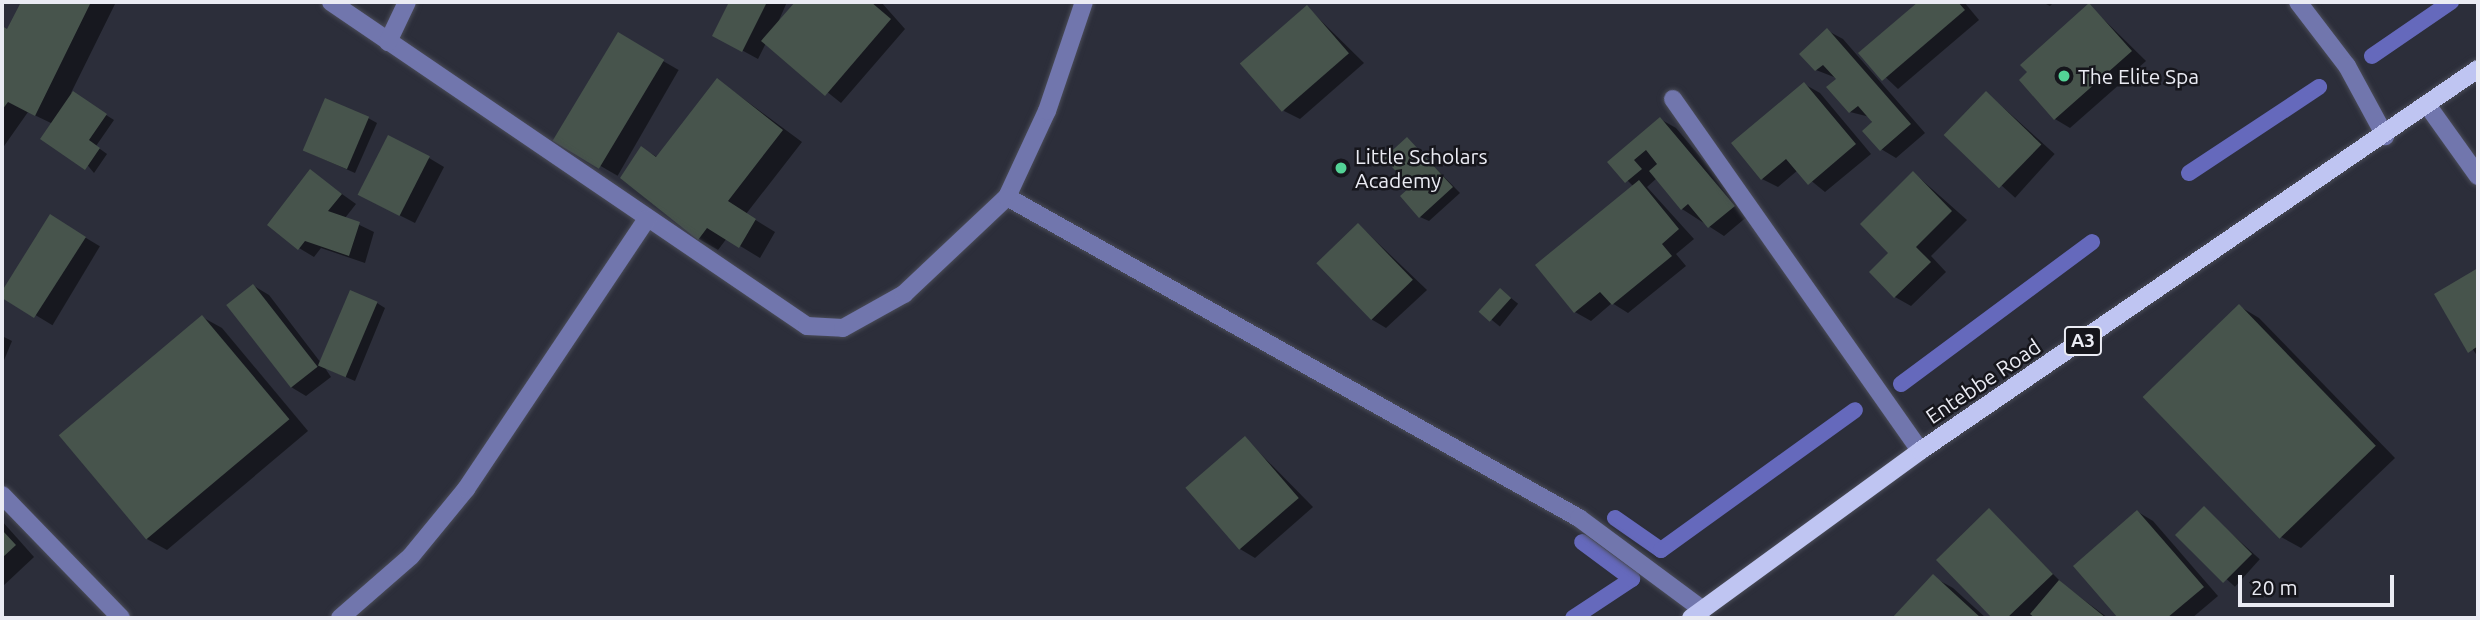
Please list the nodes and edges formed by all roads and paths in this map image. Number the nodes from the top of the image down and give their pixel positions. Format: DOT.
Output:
graph roads {
  1 [pos="331,2"];
  2 [pos="407,2"];
  3 [pos="1084,2"];
  4 [pos="2298,2"];
  5 [pos="388,42"];
  6 [pos="2478,69"];
  7 [pos="1673,99"];
  8 [pos="2428,106"];
  9 [pos="2385,136"];
  10 [pos="2478,176"];
  11 [pos="1007,197"];
  12 [pos="647,219"];
  13 [pos="1920,451"];
  14 [pos="2,495"];
  15 [pos="1697,614"];
  16 [pos="121,618"];
  17 [pos="340,618"];
  1 -- 5 [label="street"];
  2 -- 5 [label="street"];
  3 -- 11 [label="street"];
  4 -- 9 [label="street"];
  5 -- 12 [label="street"];
  6 -- 8 [label="main road, Entebbe Road / A3"];
  7 -- 13 [label="street"];
  8 -- 9 [label="main road, Entebbe Road / A3"];
  8 -- 10 [label="street"];
  9 -- 13 [label="main road, Entebbe Road / A3"];
  11 -- 12 [label="street"];
  11 -- 15 [label="street"];
  12 -- 17 [label="street"];
  13 -- 15 [label="main road, Entebbe Road / A3"];
  14 -- 16 [label="street"];
}
